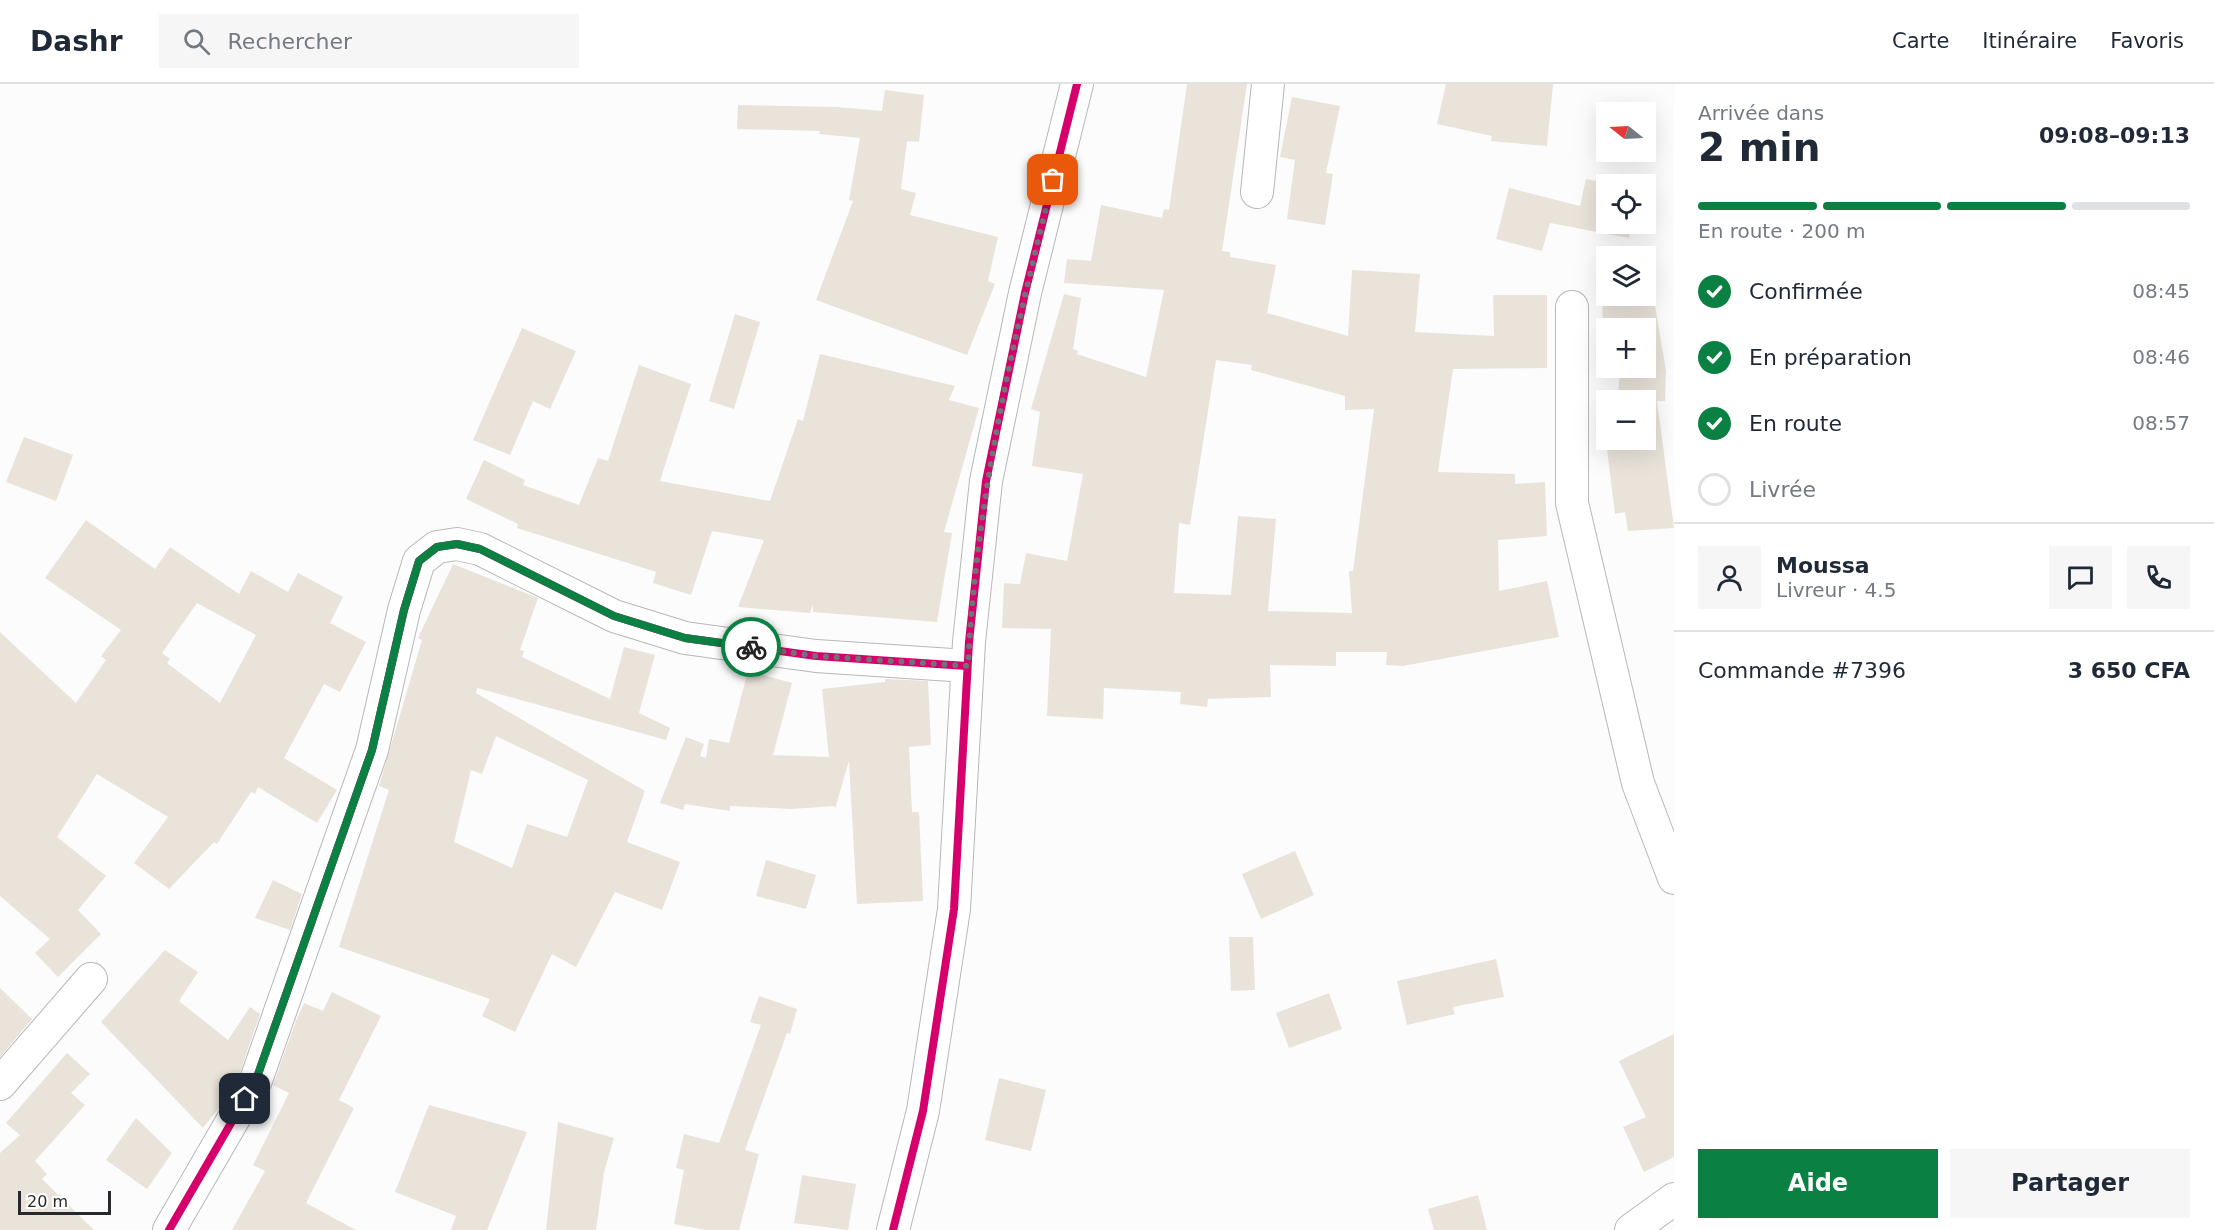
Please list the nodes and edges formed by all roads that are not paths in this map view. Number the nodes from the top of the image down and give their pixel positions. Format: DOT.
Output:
graph roads {
  1 [pos="1077,84"];
  2 [pos="1268,84"];
  3 [pos="1257,192"];
  4 [pos="1572,307"];
  5 [pos="968,666"];
  6 [pos="1674,878"];
  7 [pos="91,979"];
  8 [pos="0,1084"];
  9 [pos="1674,1199"];
  10 [pos="169,1230"];
  11 [pos="893,1230"];
  12 [pos="1631,1230"];
  1 -- 5 [label="street"];
  2 -- 3 [label="street"];
  4 -- 6 [label="street"];
  5 -- 10 [label="street"];
  5 -- 11 [label="street"];
  7 -- 8 [label="street"];
  9 -- 12 [label="street"];
}
